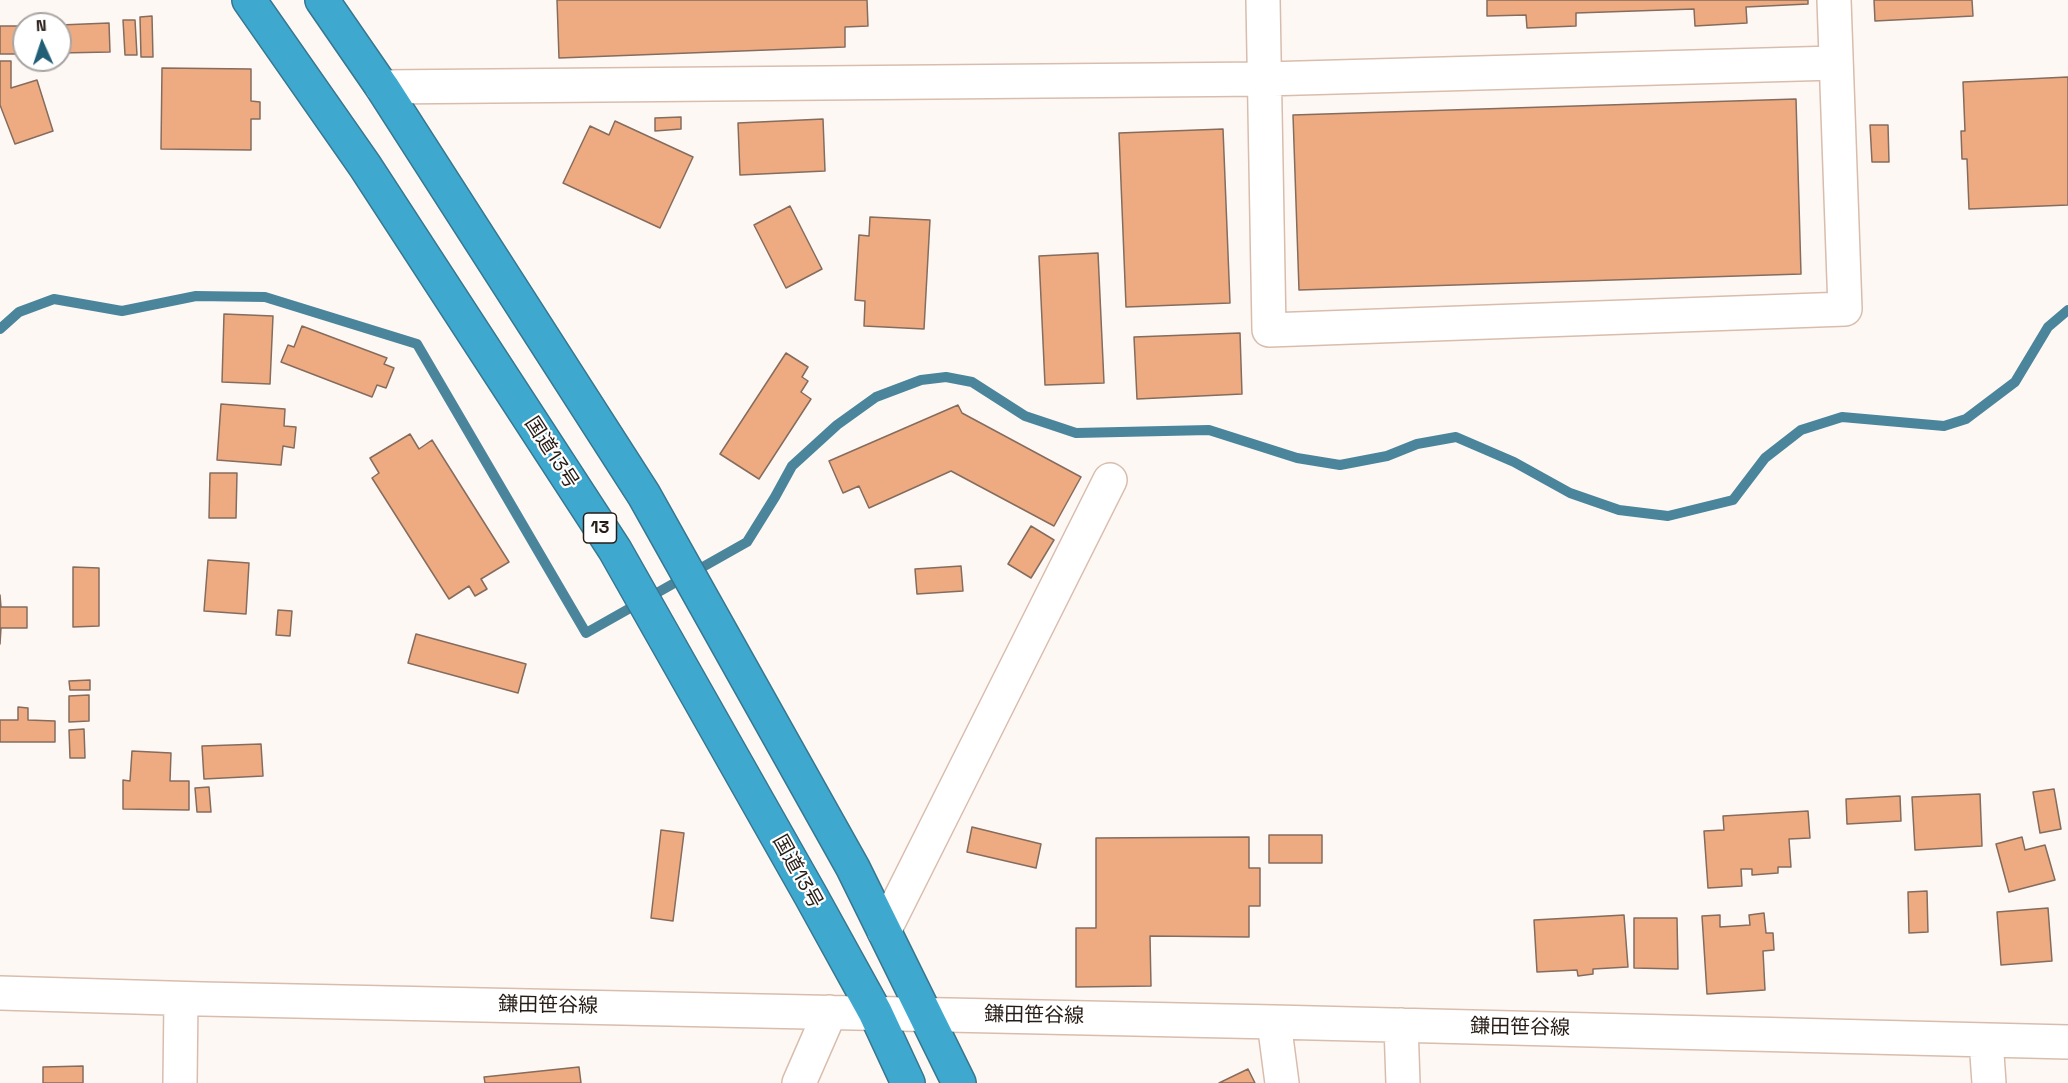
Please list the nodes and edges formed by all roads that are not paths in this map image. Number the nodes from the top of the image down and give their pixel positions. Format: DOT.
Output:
graph roads {
  1 [pos="249,0"];
  2 [pos="322,0"];
  3 [pos="1263,0"];
  4 [pos="1834,0"];
  5 [pos="1835,63"];
  6 [pos="1265,80"];
  7 [pos="382,87"];
  8 [pos="1110,480"];
  9 [pos="884,931"];
  10 [pos="0,993"];
  11 [pos="181,999"];
  12 [pos="830,1012"];
  13 [pos="875,1012"];
  14 [pos="925,1014"];
  15 [pos="1274,1022"];
  16 [pos="1401,1025"];
  17 [pos="1986,1040"];
  18 [pos="2068,1042"];
  19 [pos="180,1083"];
  20 [pos="799,1083"];
  21 [pos="908,1083"];
  22 [pos="959,1083"];
  23 [pos="1282,1083"];
  24 [pos="1403,1083"];
  25 [pos="1989,1083"];
  1 -- 13 [label="highway, 国道13号 / 13"];
  2 -- 7 [label="highway"];
  3 -- 6 [label="street"];
  4 -- 5 [label="street"];
  5 -- 6 [label="street"];
  5 -- 6 [label="street"];
  6 -- 7 [label="street"];
  7 -- 9 [label="highway"];
  8 -- 9 [label="street"];
  9 -- 14 [label="highway"];
  10 -- 11 [label="street, 鎌田笹谷線"];
  11 -- 12 [label="street, 鎌田笹谷線"];
  11 -- 19 [label="street"];
  12 -- 13 [label="street, 鎌田笹谷線"];
  12 -- 20 [label="street"];
  13 -- 14 [label="street, 鎌田笹谷線"];
  13 -- 21 [label="highway, 国道13号 / 13"];
  14 -- 15 [label="street, 鎌田笹谷線"];
  14 -- 22 [label="highway"];
  15 -- 16 [label="street, 鎌田笹谷線"];
  15 -- 23 [label="street"];
  16 -- 17 [label="street, 鎌田笹谷線"];
  16 -- 24 [label="street"];
  17 -- 18 [label="street, 鎌田笹谷線"];
  17 -- 25 [label="street"];
}
